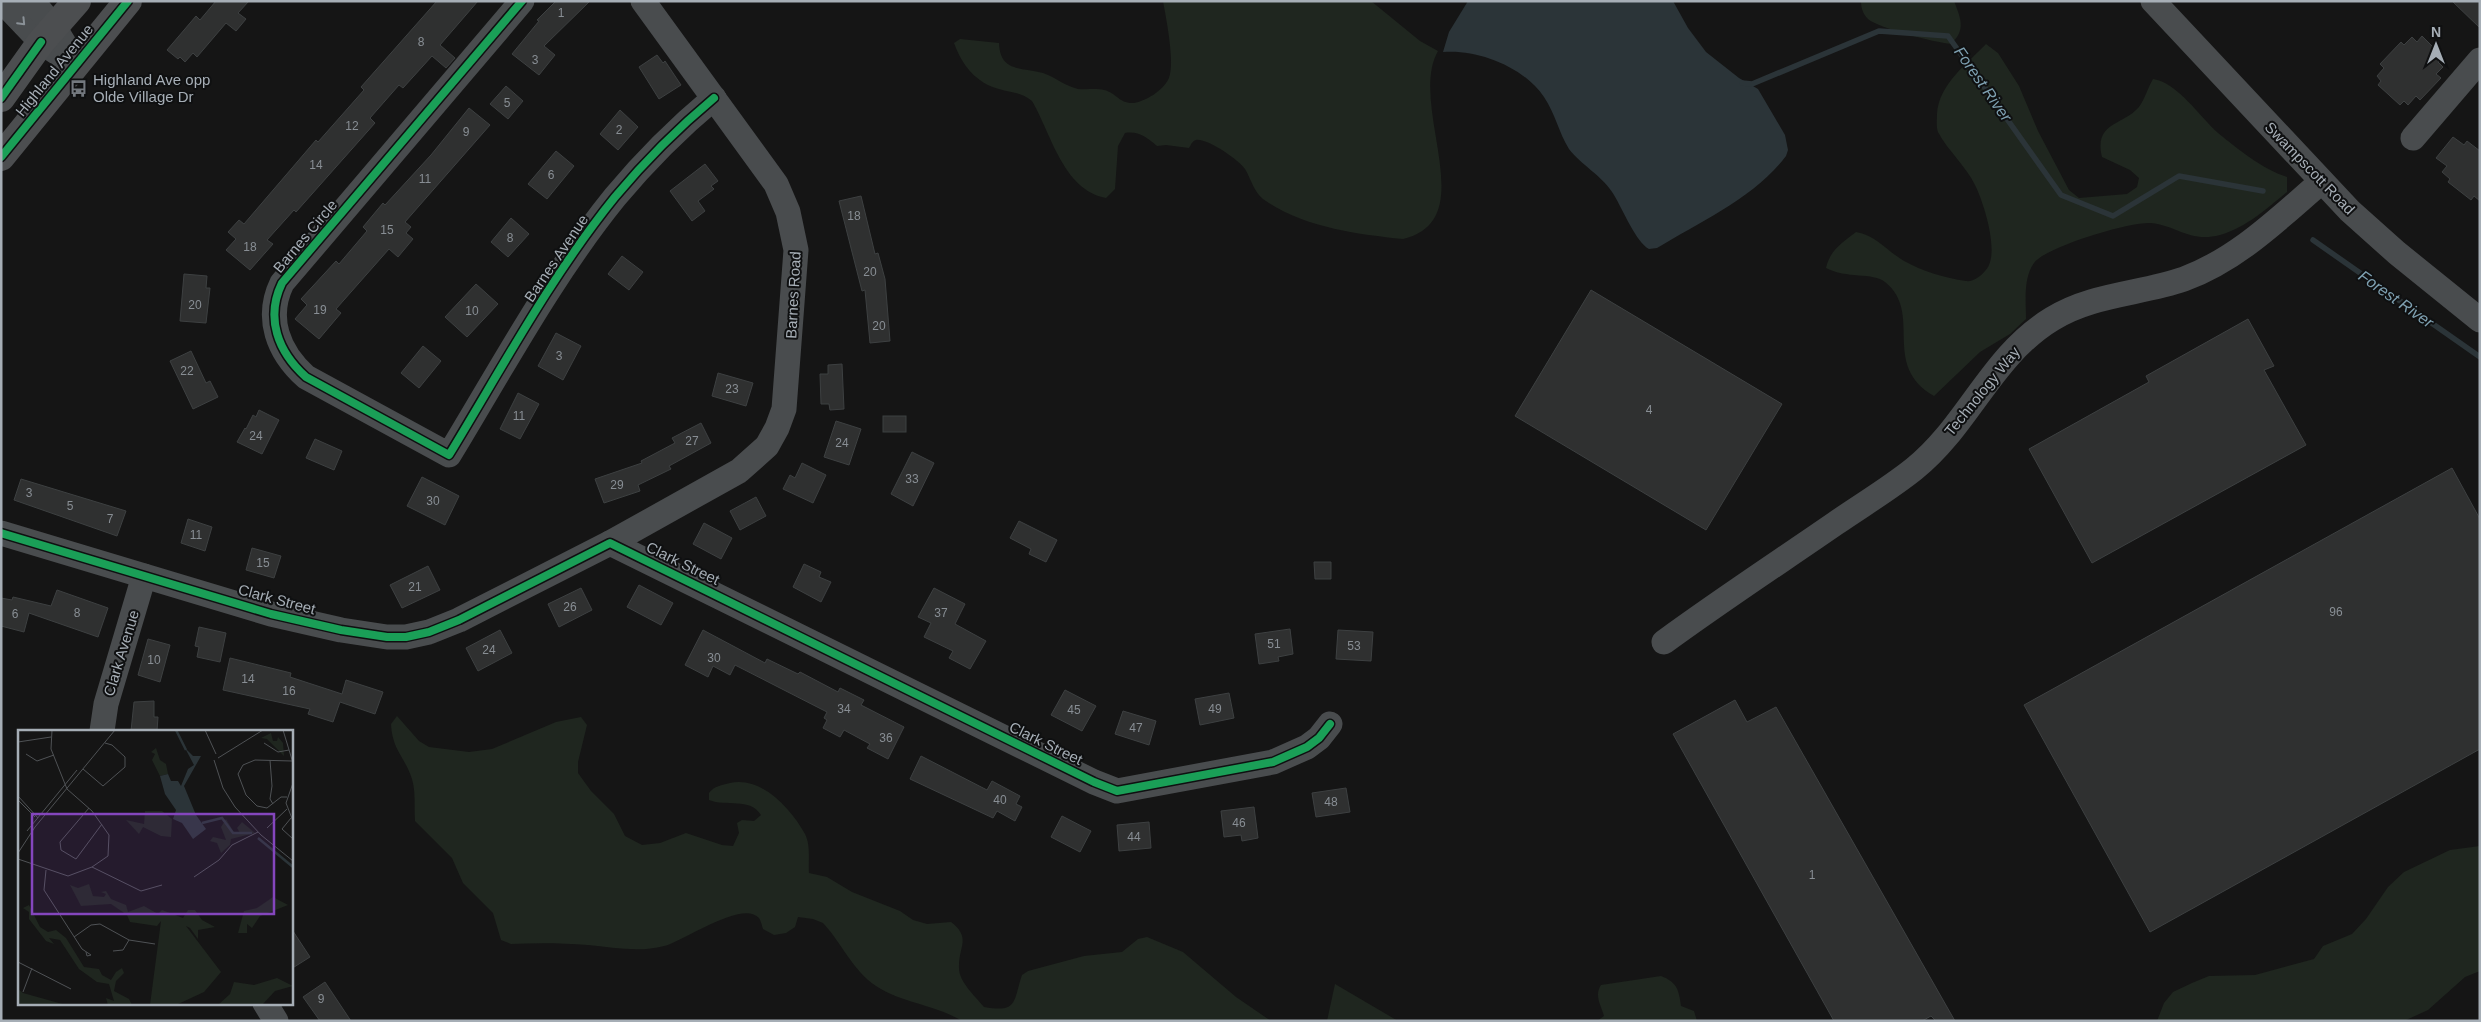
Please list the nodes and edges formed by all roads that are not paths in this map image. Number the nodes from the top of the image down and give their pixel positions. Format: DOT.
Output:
graph roads {
  1 [pos="2,1"];
  2 [pos="32,1"];
  3 [pos="77,1"];
  4 [pos="128,1"];
  5 [pos="522,1"];
  6 [pos="643,1"];
  7 [pos="2153,1"];
  8 [pos="48,35"];
  9 [pos="2480,60"];
  10 [pos="76,65"];
  11 [pos="1,98"];
  12 [pos="714,98"];
  13 [pos="2413,138"];
  14 [pos="1,157"];
  15 [pos="2321,182"];
  16 [pos="2480,320"];
  17 [pos="449,455"];
  18 [pos="1,533"];
  19 [pos="610,542"];
  20 [pos="144,576"];
  21 [pos="1664,642"];
  22 [pos="1330,724"];
  23 [pos="102,730"];
  24 [pos="266,1004"];
  25 [pos="276,1021"];
  1 -- 8 [label="street, one-way"];
  2 -- 8 [label="street"];
  3 -- 8 [label="main road, Highland Avenue"];
  4 -- 10 [label="main road, Highland Avenue"];
  5 -- 17 [label="street, Barnes Circle"];
  6 -- 12 [label="street, Barnes Road"];
  7 -- 15 [label="street, Swampscott Road"];
  8 -- 10 [label="street"];
  8 -- 11 [label="main road, Highland Avenue"];
  9 -- 13 [label="street"];
  10 -- 14 [label="main road, Highland Avenue"];
  12 -- 17 [label="street, Barnes Avenue"];
  12 -- 19 [label="street, Barnes Road"];
  15 -- 16 [label="street, Swampscott Road"];
  15 -- 21 [label="street, Technology Way"];
  18 -- 20 [label="street, Clark Street"];
  19 -- 20 [label="street, Clark Street"];
  19 -- 22 [label="street, Clark Street"];
  20 -- 23 [label="street, Clark Avenue"];
  24 -- 25 [label="street"];
}
